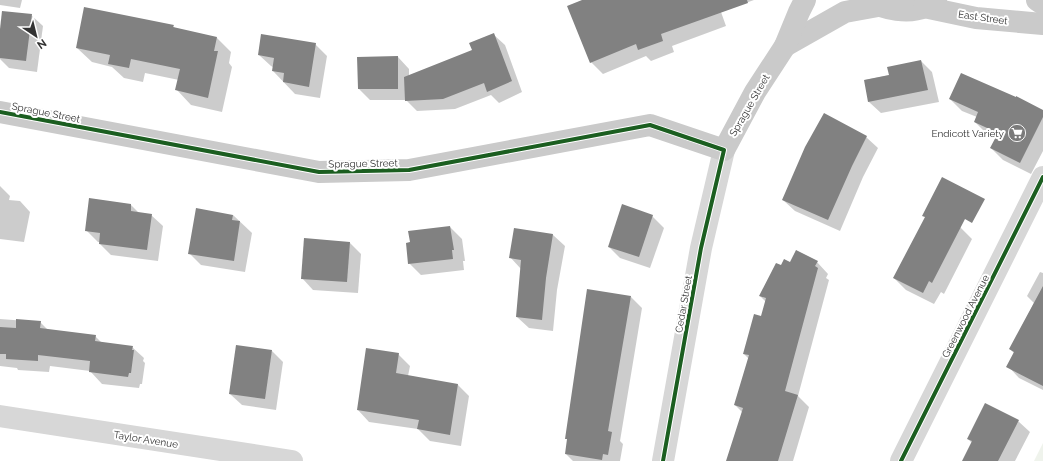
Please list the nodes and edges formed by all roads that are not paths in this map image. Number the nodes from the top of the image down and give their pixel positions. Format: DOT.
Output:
graph roads {
  1 [pos="805,0"];
  2 [pos="1037,0"];
  3 [pos="874,3"];
  4 [pos="930,4"];
  5 [pos="1043,4"];
  6 [pos="1043,24"];
  7 [pos="785,46"];
  8 [pos="0,112"];
  9 [pos="724,150"];
  10 [pos="1043,177"];
  11 [pos="0,416"];
  12 [pos="292,461"];
  13 [pos="663,461"];
  14 [pos="902,461"];
  1 -- 7 [label="main road, Sprague Street"];
  2 -- 5 [label="main road"];
  3 -- 4 [label="main road"];
  3 -- 7 [label="main road, Sprague Street"];
  4 -- 6 [label="main road, East Street"];
  7 -- 9 [label="main road, Sprague Street"];
  8 -- 9 [label="main road, Sprague Street"];
  9 -- 13 [label="street, Cedar Street"];
  10 -- 14 [label="street, Greenwood Avenue"];
  11 -- 12 [label="street, Taylor Avenue"];
}
